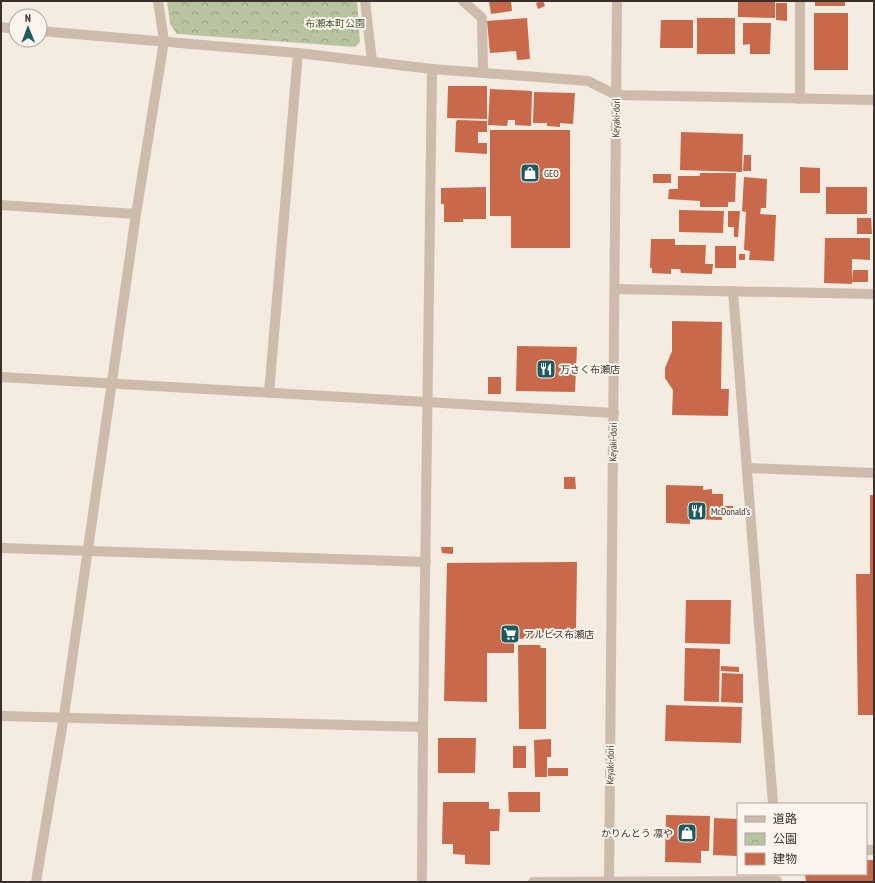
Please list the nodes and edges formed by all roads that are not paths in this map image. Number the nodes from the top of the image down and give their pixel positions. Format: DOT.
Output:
graph roads {
  1 [pos="158,1"];
  2 [pos="365,1"];
  3 [pos="463,1"];
  4 [pos="617,1"];
  5 [pos="800,1"];
  6 [pos="48,32"];
  7 [pos="164,42"];
  8 [pos="298,53"];
  9 [pos="372,61"];
  10 [pos="432,69"];
  11 [pos="483,72"];
  12 [pos="616,95"];
  13 [pos="800,98"];
  14 [pos="874,100"];
  15 [pos="1,204"];
  16 [pos="136,214"];
  17 [pos="614,289"];
  18 [pos="733,291"];
  19 [pos="874,294"];
  20 [pos="1,377"];
  21 [pos="113,383"];
  22 [pos="269,393"];
  23 [pos="428,402"];
  24 [pos="614,413"];
  25 [pos="748,468"];
  26 [pos="874,473"];
  27 [pos="1,548"];
  28 [pos="87,550"];
  29 [pos="426,562"];
  30 [pos="1,716"];
  31 [pos="64,716"];
  32 [pos="423,727"];
  33 [pos="773,803"];
  34 [pos="777,879"];
  35 [pos="36,882"];
  36 [pos="422,882"];
  37 [pos="533,882"];
  38 [pos="609,882"];
  1 -- 7 [label="street"];
  2 -- 9 [label="street"];
  3 -- 11 [label="street"];
  4 -- 12 [label="street, Keyaki-dori"];
  5 -- 13 [label="street"];
  6 -- 7 [label="street"];
  7 -- 8 [label="street"];
  7 -- 16 [label="street"];
  8 -- 9 [label="street"];
  8 -- 22 [label="street"];
  9 -- 10 [label="street"];
  10 -- 11 [label="street"];
  10 -- 23 [label="street"];
  11 -- 12 [label="street"];
  12 -- 13 [label="street"];
  12 -- 17 [label="street, Keyaki-dori"];
  13 -- 14 [label="street"];
  15 -- 16 [label="street"];
  16 -- 21 [label="street"];
  17 -- 18 [label="street"];
  17 -- 24 [label="street, Keyaki-dori"];
  18 -- 19 [label="street"];
  18 -- 25 [label="street"];
  20 -- 21 [label="street"];
  21 -- 22 [label="street"];
  21 -- 28 [label="street"];
  22 -- 23 [label="street"];
  23 -- 24 [label="street"];
  23 -- 29 [label="street"];
  24 -- 38 [label="street, Keyaki-dori"];
  25 -- 26 [label="street"];
  25 -- 33 [label="street"];
  27 -- 28 [label="street"];
  28 -- 29 [label="street"];
  28 -- 31 [label="street"];
  29 -- 32 [label="street"];
  30 -- 31 [label="street"];
  31 -- 32 [label="street"];
  31 -- 35 [label="street"];
  32 -- 36 [label="street"];
  34 -- 38 [label="street"];
  37 -- 38 [label="street"];
}
